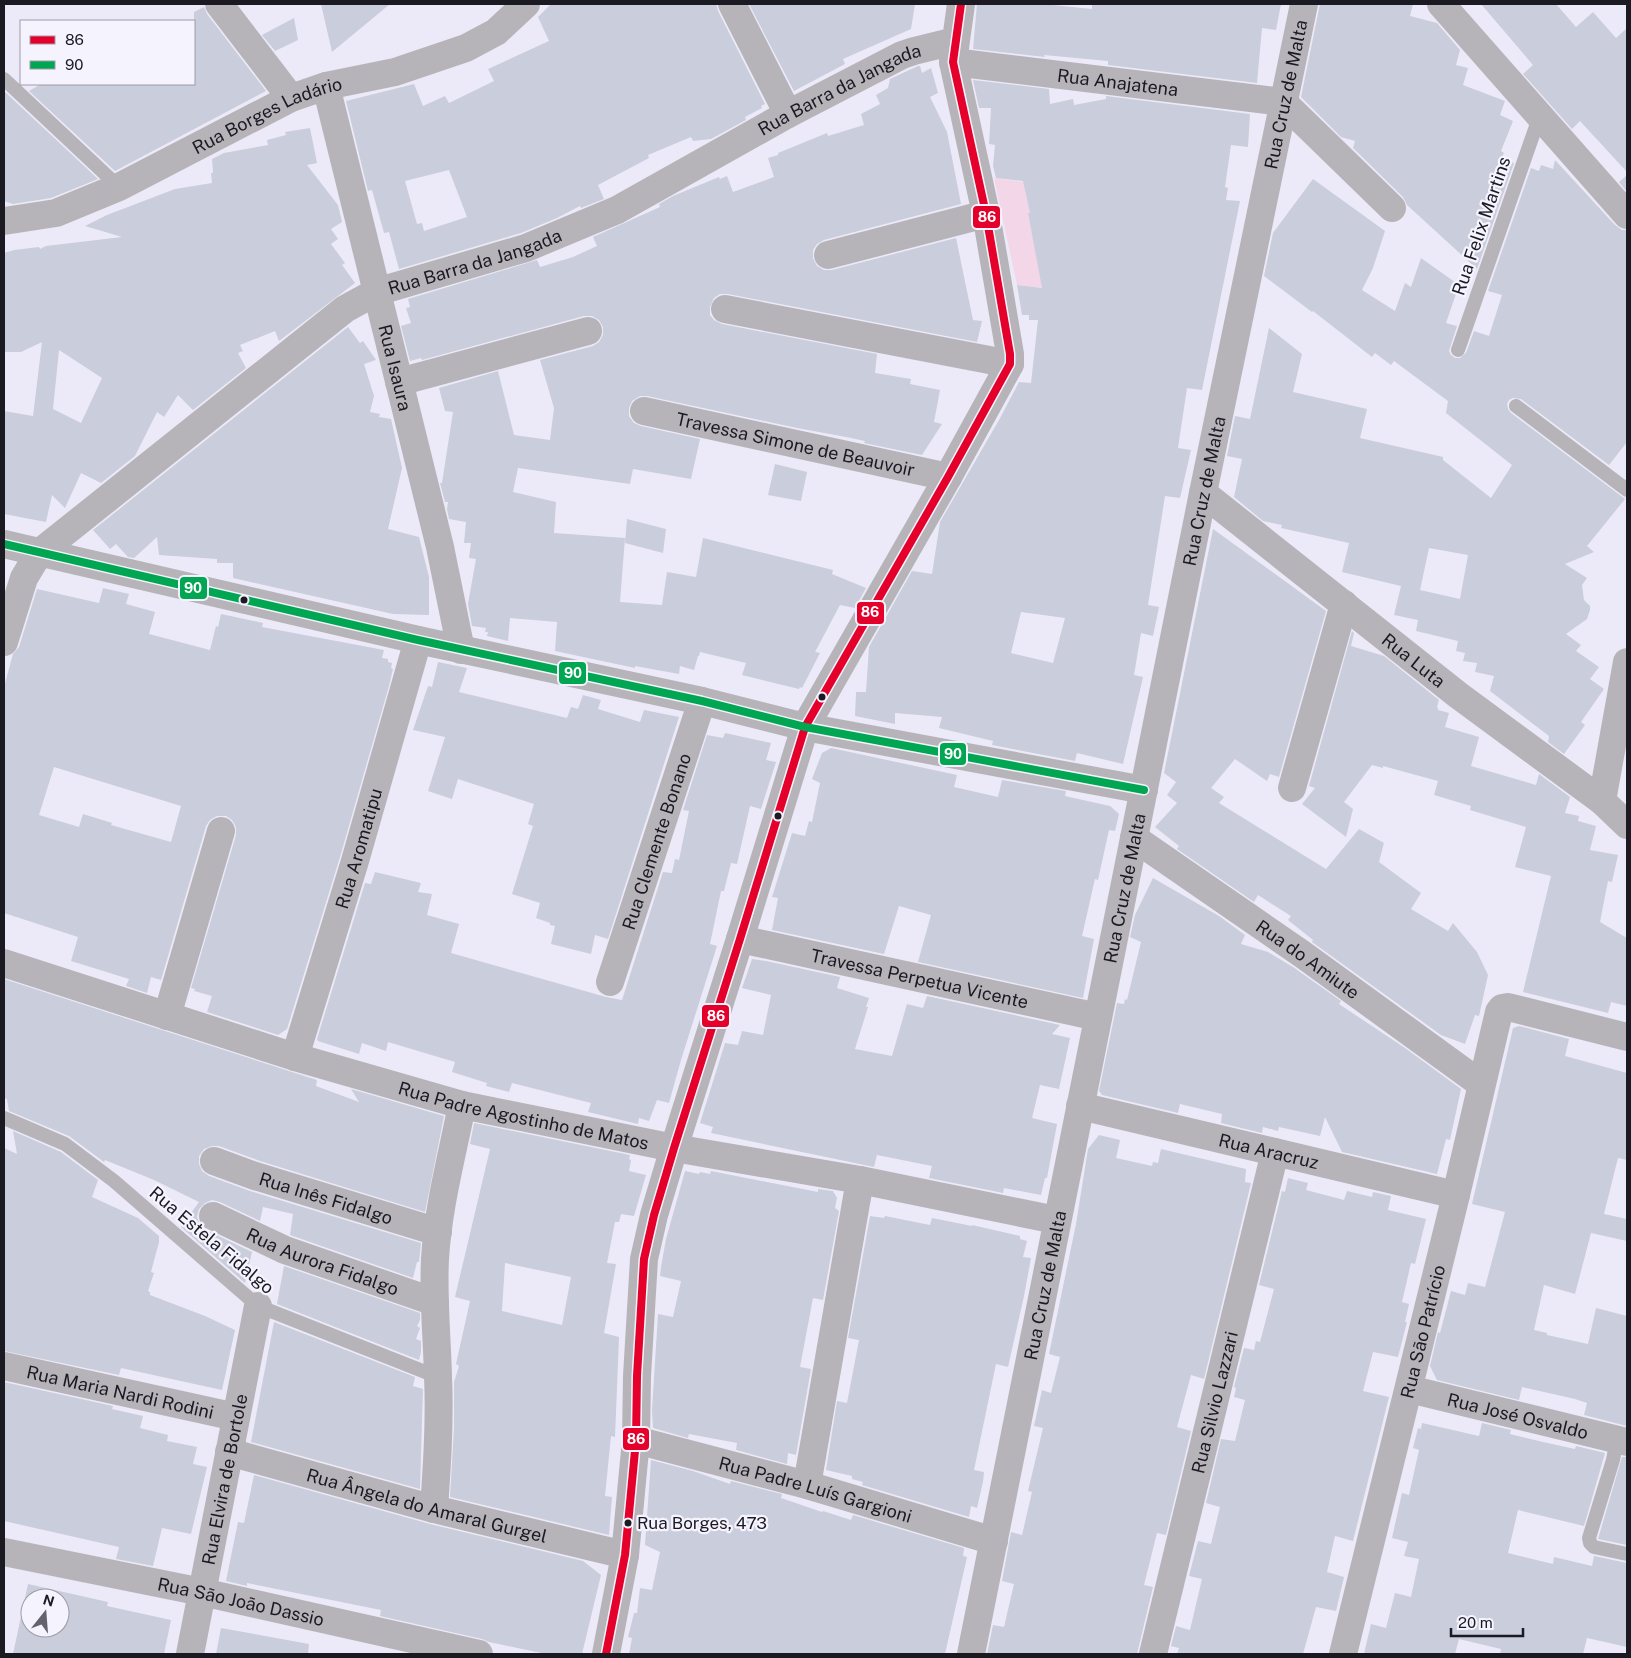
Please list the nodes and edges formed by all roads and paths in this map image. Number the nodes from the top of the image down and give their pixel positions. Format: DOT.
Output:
graph roads {
  1 [pos="219,4"];
  2 [pos="526,4"];
  3 [pos="732,4"];
  4 [pos="961,4"];
  5 [pos="1304,4"];
  6 [pos="1441,4"];
  7 [pos="954,52"];
  8 [pos="4,79"];
  9 [pos="326,86"];
  10 [pos="291,98"];
  11 [pos="1283,102"];
  12 [pos="788,114"];
  13 [pos="1540,114"];
  14 [pos="119,187"];
  15 [pos="1392,208"];
  16 [pos="986,214"];
  17 [pos="1627,215"];
  18 [pos="4,220"];
  19 [pos="828,255"];
  20 [pos="376,292"];
  21 [pos="725,308"];
  22 [pos="588,331"];
  23 [pos="1458,350"];
  24 [pos="1010,364"];
  25 [pos="399,382"];
  26 [pos="1516,406"];
  27 [pos="644,411"];
  28 [pos="948,477"];
  29 [pos="1627,490"];
  30 [pos="1203,493"];
  31 [pos="4,544"];
  32 [pos="38,553"];
  33 [pos="1344,604"];
  34 [pos="418,640"];
  35 [pos="4,642"];
  36 [pos="461,650"];
  37 [pos="1627,662"];
  38 [pos="702,701"];
  39 [pos="805,727"];
  40 [pos="1292,788"];
  41 [pos="1144,790"];
  42 [pos="1602,801"];
  43 [pos="1627,825"];
  44 [pos="220,832"];
  45 [pos="1134,838"];
  46 [pos="740,939"];
  47 [pos="4,963"];
  48 [pos="610,982"];
  49 [pos="167,1016"];
  50 [pos="1098,1017"];
  51 [pos="1627,1037"];
  52 [pos="295,1057"];
  53 [pos="1481,1084"];
  54 [pos="462,1106"];
  55 [pos="1080,1106"];
  56 [pos="4,1118"];
  57 [pos="674,1148"];
  58 [pos="1275,1152"];
  59 [pos="214,1161"];
  60 [pos="860,1180"];
  61 [pos="1456,1195"];
  62 [pos="213,1216"];
  63 [pos="1056,1220"];
  64 [pos="438,1232"];
  65 [pos="434,1302"];
  66 [pos="258,1306"];
  67 [pos="4,1366"];
  68 [pos="438,1377"];
  69 [pos="1408,1389"];
  70 [pos="236,1417"];
  71 [pos="636,1440"];
  72 [pos="1622,1440"];
  73 [pos="229,1452"];
  74 [pos="807,1485"];
  75 [pos="434,1509"];
  76 [pos="994,1540"];
  77 [pos="4,1552"];
  78 [pos="1627,1554"];
  79 [pos="626,1555"];
  80 [pos="202,1592"];
  81 [pos="190,1654"];
  82 [pos="479,1654"];
  83 [pos="606,1654"];
  84 [pos="971,1654"];
  85 [pos="1153,1654"];
  86 [pos="1343,1654"];
  1 -- 10 [label="street"];
  2 -- 9 [label="street, Rua Borges Ladário"];
  3 -- 12 [label="street"];
  4 -- 7 [label="street"];
  5 -- 11 [label="street, Rua Cruz de Malta"];
  6 -- 13 [label="street"];
  7 -- 11 [label="street, Rua Anajatena"];
  7 -- 12 [label="street, Rua Barra da Jangada"];
  7 -- 16 [label="street"];
  8 -- 14 [label="lane"];
  9 -- 10 [label="street, Rua Borges Ladário"];
  9 -- 20 [label="street, Rua Isaura"];
  10 -- 14 [label="street, Rua Borges Ladário"];
  11 -- 15 [label="street"];
  11 -- 30 [label="street, Rua Cruz de Malta"];
  12 -- 20 [label="street, Rua Barra da Jangada"];
  13 -- 17 [label="street"];
  13 -- 23 [label="lane, Rua Felix Martins"];
  14 -- 18 [label="street, Rua Borges Ladário"];
  16 -- 19 [label="street"];
  16 -- 24 [label="street"];
  20 -- 25 [label="street, Rua Isaura"];
  20 -- 32 [label="street, Rua Barra da Jangada"];
  21 -- 24 [label="street"];
  22 -- 25 [label="street"];
  24 -- 28 [label="street"];
  25 -- 36 [label="street, Rua Isaura"];
  26 -- 29 [label="lane"];
  27 -- 28 [label="street, Travessa Simone de Beauvoir"];
  28 -- 39 [label="street"];
  30 -- 33 [label="street, Rua Luta"];
  30 -- 41 [label="street, Rua Cruz de Malta"];
  31 -- 32 [label="street"];
  32 -- 34 [label="street"];
  32 -- 35 [label="street"];
  33 -- 40 [label="street"];
  33 -- 42 [label="street, Rua Luta"];
  34 -- 36 [label="street"];
  34 -- 52 [label="street, Rua Aromatipu"];
  36 -- 38 [label="street"];
  37 -- 42 [label="street"];
  38 -- 39 [label="street"];
  38 -- 48 [label="street, Rua Clemente Bonano"];
  39 -- 41 [label="street"];
  39 -- 46 [label="street"];
  41 -- 45 [label="street, Rua Cruz de Malta"];
  42 -- 43 [label="street, Rua Luta"];
  44 -- 49 [label="street"];
  45 -- 50 [label="street, Rua Cruz de Malta"];
  45 -- 53 [label="street, Rua do Amiute"];
  46 -- 50 [label="street, Travessa Perpetua Vicente"];
  46 -- 57 [label="street"];
  47 -- 49 [label="street, Rua Padre Agostinho de Matos"];
  49 -- 52 [label="street, Rua Padre Agostinho de Matos"];
  50 -- 55 [label="street, Rua Cruz de Malta"];
  51 -- 53 [label="street, Rua São Patrício"];
  52 -- 54 [label="street, Rua Padre Agostinho de Matos"];
  53 -- 61 [label="street, Rua São Patrício"];
  54 -- 57 [label="street, Rua Padre Agostinho de Matos"];
  54 -- 64 [label="street"];
  55 -- 58 [label="street, Rua Aracruz"];
  55 -- 63 [label="street, Rua Cruz de Malta"];
  56 -- 66 [label="lane, Rua Estela Fidalgo"];
  57 -- 60 [label="street, Rua Padre Agostinho de Matos"];
  57 -- 71 [label="street"];
  58 -- 61 [label="street, Rua Aracruz"];
  58 -- 85 [label="street, Rua Silvio Lazzari"];
  59 -- 64 [label="street, Rua Inês Fidalgo"];
  60 -- 63 [label="street, Rua Padre Agostinho de Matos"];
  60 -- 74 [label="street"];
  61 -- 69 [label="street, Rua São Patrício"];
  62 -- 65 [label="street, Rua Aurora Fidalgo"];
  63 -- 76 [label="street, Rua Cruz de Malta"];
  64 -- 65 [label="street"];
  65 -- 68 [label="street"];
  66 -- 68 [label="lane, Rua Estela Fidalgo"];
  66 -- 70 [label="street, Rua Elvira de Bortole"];
  67 -- 70 [label="street, Rua Maria Nardi Rodini"];
  68 -- 75 [label="street"];
  69 -- 72 [label="street, Rua José Osvaldo"];
  69 -- 86 [label="street, Rua São Patrício"];
  70 -- 73 [label="street, Rua Elvira de Bortole"];
  71 -- 74 [label="street, Rua Padre Luís Gargioni"];
  71 -- 79 [label="street"];
  72 -- 78 [label="lane"];
  73 -- 75 [label="street, Rua Ângela do Amaral Gurgel"];
  73 -- 80 [label="street, Rua Elvira de Bortole"];
  74 -- 76 [label="street, Rua Padre Luís Gargioni"];
  75 -- 79 [label="street, Rua Ângela do Amaral Gurgel"];
  76 -- 84 [label="street, Rua Cruz de Malta"];
  77 -- 80 [label="street, Rua São João Dassio"];
  79 -- 83 [label="street"];
  80 -- 81 [label="street, Rua Elvira de Bortole"];
  80 -- 82 [label="street, Rua São João Dassio"];
}
